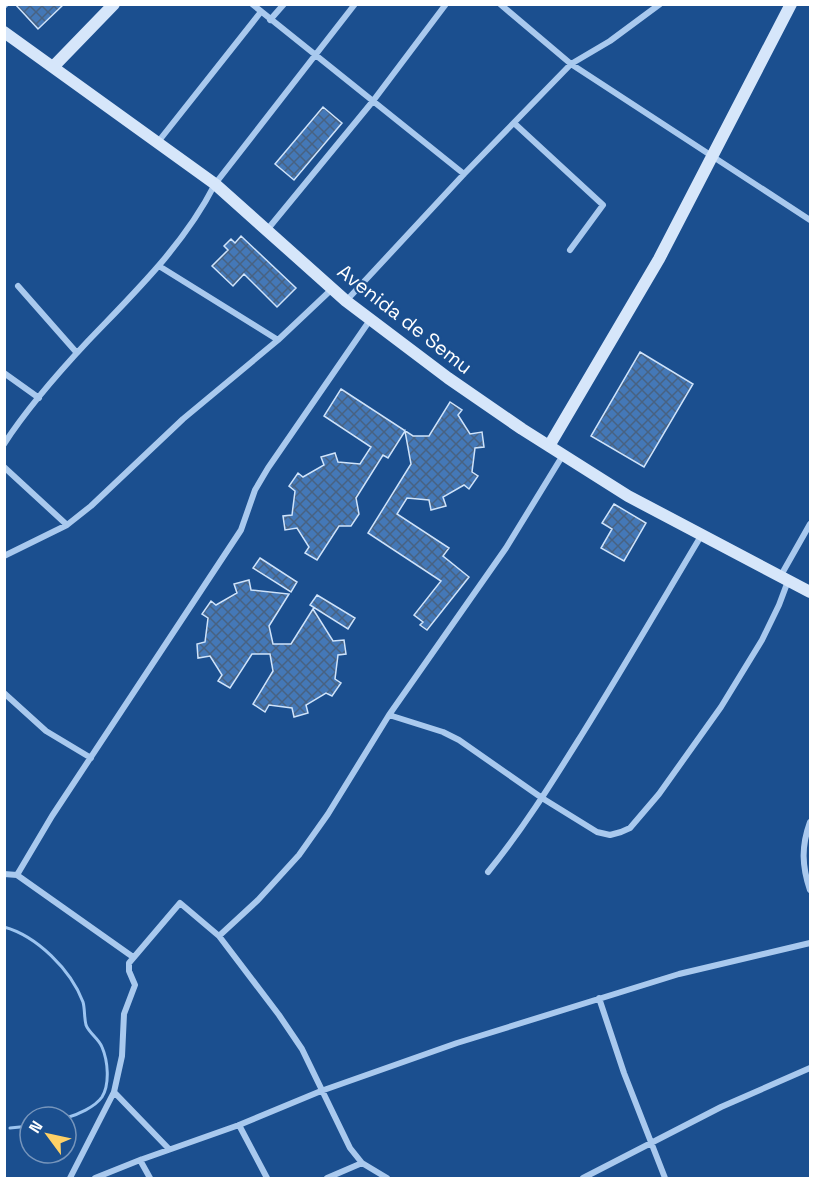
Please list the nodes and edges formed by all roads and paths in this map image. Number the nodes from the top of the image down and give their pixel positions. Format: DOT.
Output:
graph roads {
  1 [pos="114,4"];
  2 [pos="252,4"];
  3 [pos="284,4"];
  4 [pos="356,4"];
  5 [pos="446,4"];
  6 [pos="500,4"];
  7 [pos="660,4"];
  8 [pos="791,4"];
  9 [pos="260,13"];
  10 [pos="270,20"];
  11 [pos="4,32"];
  12 [pos="316,55"];
  13 [pos="571,64"];
  14 [pos="53,67"];
  15 [pos="373,101"];
  16 [pos="514,123"];
  17 [pos="158,141"];
  18 [pos="712,156"];
  19 [pos="464,174"];
  20 [pos="215,184"];
  21 [pos="810,220"];
  22 [pos="267,231"];
  23 [pos="570,250"];
  24 [pos="159,266"];
  25 [pos="18,286"];
  26 [pos="332,289"];
  27 [pos="346,301"];
  28 [pos="370,320"];
  29 [pos="278,339"];
  30 [pos="77,353"];
  31 [pos="4,373"];
  32 [pos="39,398"];
  33 [pos="4,444"];
  34 [pos="549,446"];
  35 [pos="563,455"];
  36 [pos="4,467"];
  37 [pos="810,524"];
  38 [pos="67,525"];
  39 [pos="701,536"];
  40 [pos="4,556"];
  41 [pos="784,579"];
  42 [pos="810,592"];
  43 [pos="4,693"];
  44 [pos="389,715"];
  45 [pos="91,758"];
  46 [pos="542,798"];
  47 [pos="810,822"];
  48 [pos="488,872"];
  49 [pos="4,874"];
  50 [pos="17,875"];
  51 [pos="810,890"];
  52 [pos="219,936"];
  53 [pos="810,943"];
  54 [pos="133,957"];
  55 [pos="599,998"];
  56 [pos="810,1068"];
  57 [pos="321,1091"];
  58 [pos="114,1092"];
  59 [pos="239,1125"];
  60 [pos="651,1143"];
  61 [pos="169,1149"];
  62 [pos="140,1160"];
  63 [pos="362,1163"];
  64 [pos="70,1179"];
  65 [pos="95,1179"];
  66 [pos="150,1179"];
  67 [pos="267,1179"];
  68 [pos="327,1179"];
  69 [pos="387,1179"];
  70 [pos="583,1179"];
  71 [pos="665,1179"];
  1 -- 14 [label="main road"];
  2 -- 9 [label="street"];
  3 -- 10 [label="street"];
  4 -- 12 [label="street"];
  5 -- 15 [label="street"];
  6 -- 13 [label="street"];
  7 -- 13 [label="street"];
  8 -- 18 [label="main road"];
  9 -- 10 [label="street"];
  9 -- 17 [label="street"];
  10 -- 12 [label="street"];
  11 -- 14 [label="main road, Avenida de Semu"];
  12 -- 15 [label="street"];
  12 -- 20 [label="street"];
  13 -- 16 [label="street"];
  13 -- 18 [label="street"];
  14 -- 17 [label="main road, Avenida de Semu"];
  15 -- 19 [label="street"];
  15 -- 22 [label="street"];
  16 -- 19 [label="street"];
  16 -- 23 [label="street"];
  17 -- 20 [label="main road, Avenida de Semu"];
  18 -- 21 [label="street"];
  18 -- 34 [label="main road"];
  19 -- 27 [label="street"];
  20 -- 22 [label="main road, Avenida de Semu"];
  20 -- 24 [label="street"];
  22 -- 26 [label="main road, Avenida de Semu"];
  24 -- 29 [label="street"];
  24 -- 30 [label="street"];
  25 -- 30 [label="street"];
  26 -- 27 [label="main road, Avenida de Semu"];
  26 -- 29 [label="street"];
  27 -- 28 [label="main road, Avenida de Semu"];
  28 -- 34 [label="main road, Avenida de Semu"];
  28 -- 45 [label="street"];
  29 -- 38 [label="street"];
  30 -- 32 [label="street"];
  31 -- 32 [label="street"];
  32 -- 33 [label="street"];
  34 -- 35 [label="main road, Avenida de Semu"];
  35 -- 39 [label="main road, Avenida de Semu"];
  35 -- 44 [label="street"];
  36 -- 38 [label="street"];
  37 -- 41 [label="street"];
  38 -- 40 [label="street"];
  39 -- 41 [label="main road, Avenida de Semu"];
  39 -- 46 [label="street"];
  41 -- 42 [label="main road, Avenida de Semu"];
  41 -- 46 [label="street"];
  43 -- 45 [label="street"];
  44 -- 46 [label="street"];
  44 -- 52 [label="street"];
  45 -- 50 [label="street"];
  46 -- 48 [label="street"];
  47 -- 51 [label="street"];
  49 -- 50 [label="street"];
  50 -- 54 [label="street"];
  52 -- 54 [label="street"];
  52 -- 57 [label="street"];
  53 -- 55 [label="street"];
  54 -- 58 [label="street"];
  55 -- 57 [label="street"];
  55 -- 60 [label="street"];
  56 -- 60 [label="street"];
  57 -- 59 [label="street"];
  57 -- 63 [label="street"];
  58 -- 61 [label="street"];
  58 -- 64 [label="street"];
  59 -- 61 [label="street"];
  59 -- 67 [label="street"];
  60 -- 70 [label="street"];
  60 -- 71 [label="street"];
  61 -- 62 [label="street"];
  62 -- 65 [label="street"];
  62 -- 66 [label="street"];
  63 -- 68 [label="street"];
  63 -- 69 [label="street"];
}
